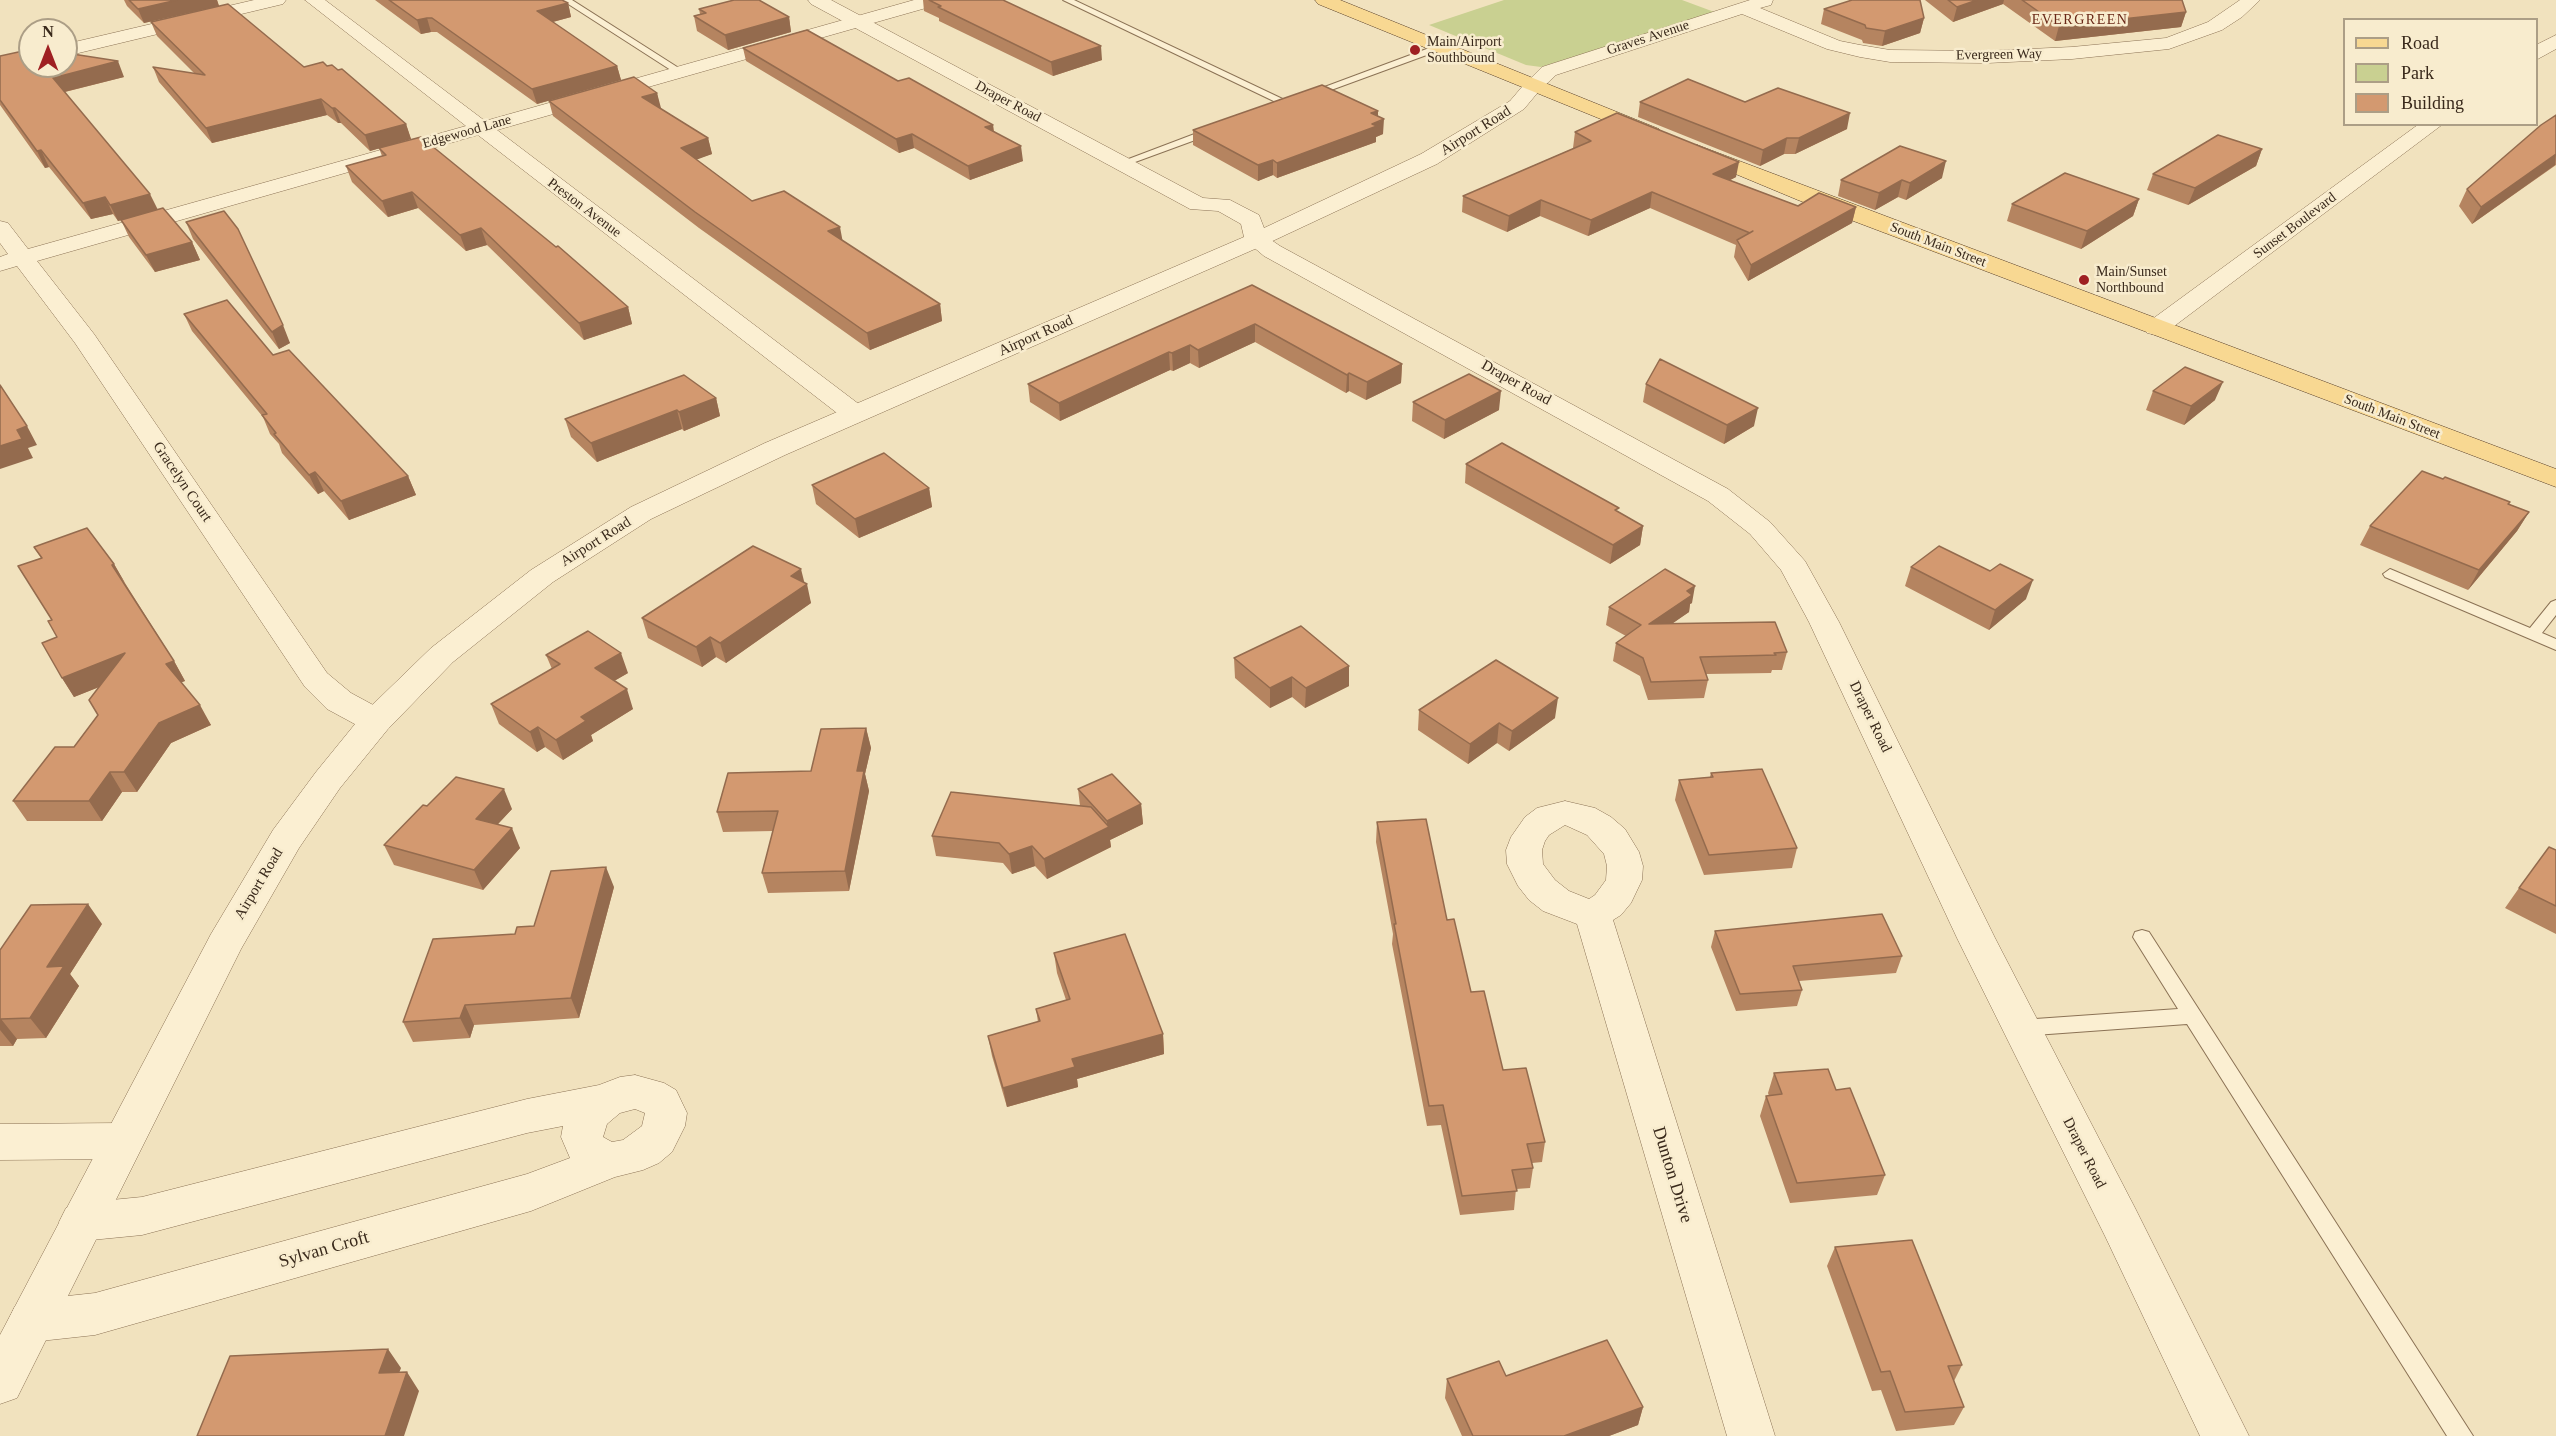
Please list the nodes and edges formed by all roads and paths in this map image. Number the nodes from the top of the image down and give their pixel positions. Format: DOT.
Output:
graph roads {
  1 [pos="277,0"];
  2 [pos="314,0"];
  3 [pos="566,0"];
  4 [pos="817,0"];
  5 [pos="934,0"];
  6 [pos="1067,0"];
  7 [pos="1324,0"];
  8 [pos="1768,0"];
  9 [pos="2251,0"];
  10 [pos="1743,8"];
  11 [pos="857,22"];
  12 [pos="2556,41"];
  13 [pos="78,47"];
  14 [pos="1440,47"];
  15 [pos="2538,53"];
  16 [pos="680,72"];
  17 [pos="1534,85"];
  18 [pos="1286,103"];
  19 [pos="1275,107"];
  20 [pos="2430,126"];
  21 [pos="1219,127"];
  22 [pos="480,128"];
  23 [pos="1123,163"];
  24 [pos="0,228"];
  25 [pos="1256,240"];
  26 [pos="11,261"];
  27 [pos="2156,328"];
  28 [pos="855,414"];
  29 [pos="2556,479"];
  30 [pos="2390,574"];
  31 [pos="2556,605"];
  32 [pos="2533,635"];
  33 [pos="2556,645"];
  34 [pos="376,721"];
  35 [pos="1593,914"];
  36 [pos="2142,937"];
  37 [pos="2192,1016"];
  38 [pos="2020,1028"];
  39 [pos="604,1101"];
  40 [pos="123,1141"];
  41 [pos="0,1142"];
  42 [pos="612,1160"];
  43 [pos="81,1222"];
  44 [pos="31,1321"];
  45 [pos="0,1382"];
  46 [pos="1751,1436"];
  47 [pos="2225,1436"];
  48 [pos="2461,1436"];
  1 -- 13 [label="street"];
  2 -- 22 [label="street, Preston Avenue"];
  3 -- 16 [label="lane"];
  4 -- 11 [label="street, Draper Road"];
  5 -- 11 [label="street, Edgewood Lane"];
  6 -- 18 [label="lane"];
  7 -- 14 [label="main road, South Main Street"];
  8 -- 10 [label="street, Graves Avenue"];
  9 -- 10 [label="street, Evergreen Way"];
  10 -- 17 [label="street, Graves Avenue"];
  11 -- 16 [label="street, Edgewood Lane"];
  11 -- 23 [label="street, Draper Road"];
  12 -- 15 [label="street"];
  14 -- 17 [label="main road, South Main Street"];
  14 -- 18 [label="lane"];
  16 -- 22 [label="street, Edgewood Lane"];
  17 -- 25 [label="street, Airport Road"];
  17 -- 27 [label="main road, South Main Street"];
  18 -- 19 [label="lane"];
  20 -- 27 [label="street, Sunset Boulevard"];
  21 -- 23 [label="lane"];
  22 -- 26 [label="street, Edgewood Lane"];
  22 -- 28 [label="street, Preston Avenue"];
  23 -- 25 [label="street, Draper Road"];
  24 -- 26 [label="street, Gracelyn Court"];
  25 -- 28 [label="street, Airport Road"];
  25 -- 38 [label="street, Draper Road"];
  26 -- 34 [label="street, Gracelyn Court"];
  27 -- 29 [label="main road, South Main Street"];
  28 -- 34 [label="street, Airport Road"];
  30 -- 32 [label="lane"];
  31 -- 32 [label="lane"];
  32 -- 33 [label="lane"];
  34 -- 40 [label="street, Airport Road"];
  35 -- 46 [label="street, Dunton Drive"];
  36 -- 37 [label="lane"];
  37 -- 38 [label="lane"];
  37 -- 48 [label="lane"];
  38 -- 47 [label="street, Draper Road"];
  39 -- 42 [label="street"];
  39 -- 42 [label="street, Sylvan Croft"];
  39 -- 43 [label="street, Sylvan Croft"];
  40 -- 41 [label="street"];
  40 -- 43 [label="street, Airport Road"];
  42 -- 44 [label="street, Sylvan Croft"];
  43 -- 44 [label="street, Airport Road"];
  44 -- 45 [label="street, Airport Road"];
}
